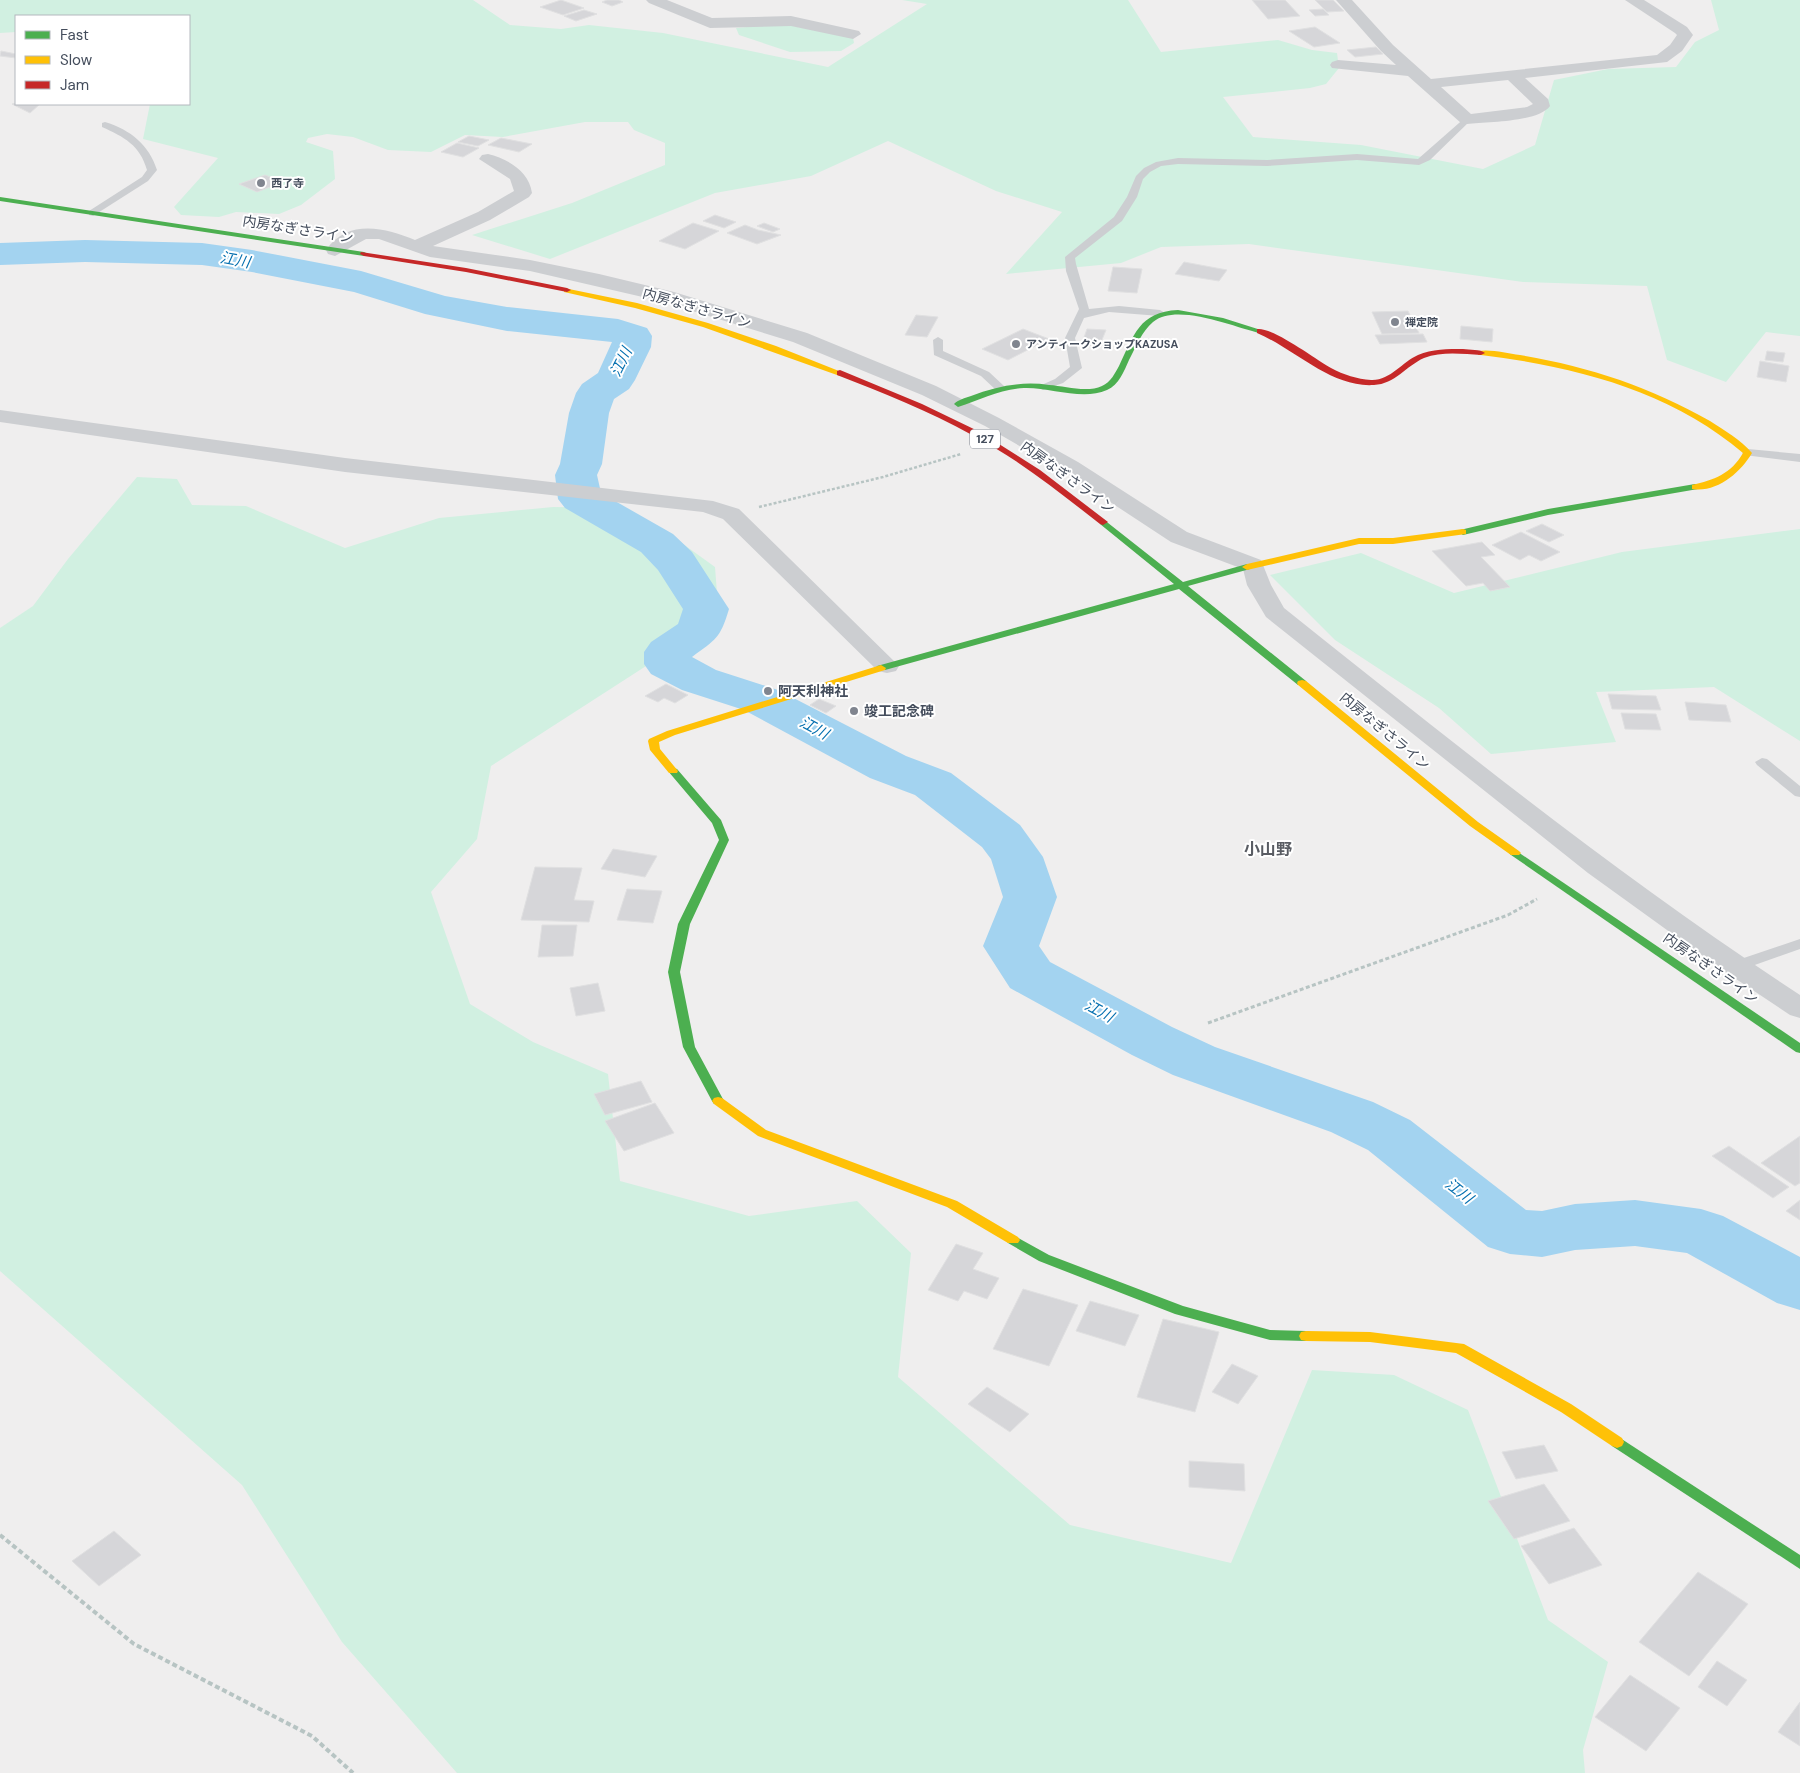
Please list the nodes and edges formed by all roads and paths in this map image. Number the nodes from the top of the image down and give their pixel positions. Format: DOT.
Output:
graph roads {
  1 [pos="654,0"];
  2 [pos="1344,0"];
  3 [pos="1634,0"];
  4 [pos="853,34"];
  5 [pos="1338,65"];
  6 [pos="1413,71"];
  7 [pos="1512,75"];
  8 [pos="1428,84"];
  9 [pos="1467,119"];
  10 [pos="105,125"];
  11 [pos="488,159"];
  12 [pos="0,199"];
  13 [pos="93,213"];
  14 [pos="417,246"];
  15 [pos="335,250"];
  16 [pos="1160,314"];
  17 [pos="1079,316"];
  18 [pos="938,340"];
  19 [pos="1043,387"];
  20 [pos="1000,388"];
  21 [pos="958,404"];
  22 [pos="0,416"];
  23 [pos="995,444"];
  24 [pos="1748,453"];
  25 [pos="1800,458"];
  26 [pos="731,514"];
  27 [pos="1253,565"];
  28 [pos="1185,586"];
  29 [pos="887,666"];
  30 [pos="1762,762"];
  31 [pos="1800,793"];
  32 [pos="1563,885"];
  33 [pos="1800,944"];
  34 [pos="1735,966"];
  35 [pos="1800,1008"];
  36 [pos="1208,1023"];
  37 [pos="1800,1049"];
  38 [pos="0,1535"];
  39 [pos="1800,1563"];
  40 [pos="353,1773"];
  1 -- 4 [label="street"];
  2 -- 6 [label="street"];
  3 -- 7 [label="street"];
  5 -- 6 [label="street"];
  6 -- 8 [label="street"];
  7 -- 8 [label="street"];
  7 -- 9 [label="street"];
  8 -- 9 [label="street"];
  9 -- 17 [label="lane"];
  10 -- 13 [label="lane"];
  11 -- 14 [label="street"];
  12 -- 13 [label="main road, 内房なぎさライン / 127"];
  13 -- 15 [label="main road, 内房なぎさライン / 127"];
  14 -- 15 [label="street"];
  14 -- 21 [label="street"];
  15 -- 23 [label="main road, 内房なぎさライン / 127"];
  16 -- 17 [label="lane"];
  16 -- 19 [label="main road"];
  16 -- 24 [label="main road"];
  17 -- 19 [label="lane"];
  18 -- 20 [label="lane"];
  19 -- 20 [label="main road"];
  20 -- 21 [label="main road"];
  21 -- 27 [label="street"];
  22 -- 26 [label="street"];
  23 -- 26 [label="path"];
  23 -- 28 [label="main road, 内房なぎさライン / 127"];
  24 -- 25 [label="lane"];
  24 -- 27 [label="main road"];
  26 -- 29 [label="street"];
  27 -- 28 [label="main road"];
  27 -- 34 [label="street"];
  28 -- 29 [label="main road"];
  28 -- 32 [label="main road, 内房なぎさライン / 127"];
  29 -- 39 [label="main road"];
  30 -- 31 [label="lane"];
  32 -- 36 [label="path"];
  32 -- 37 [label="main road, 内房なぎさライン / 127"];
  33 -- 34 [label="lane"];
  34 -- 35 [label="street"];
  38 -- 40 [label="path"];
}
